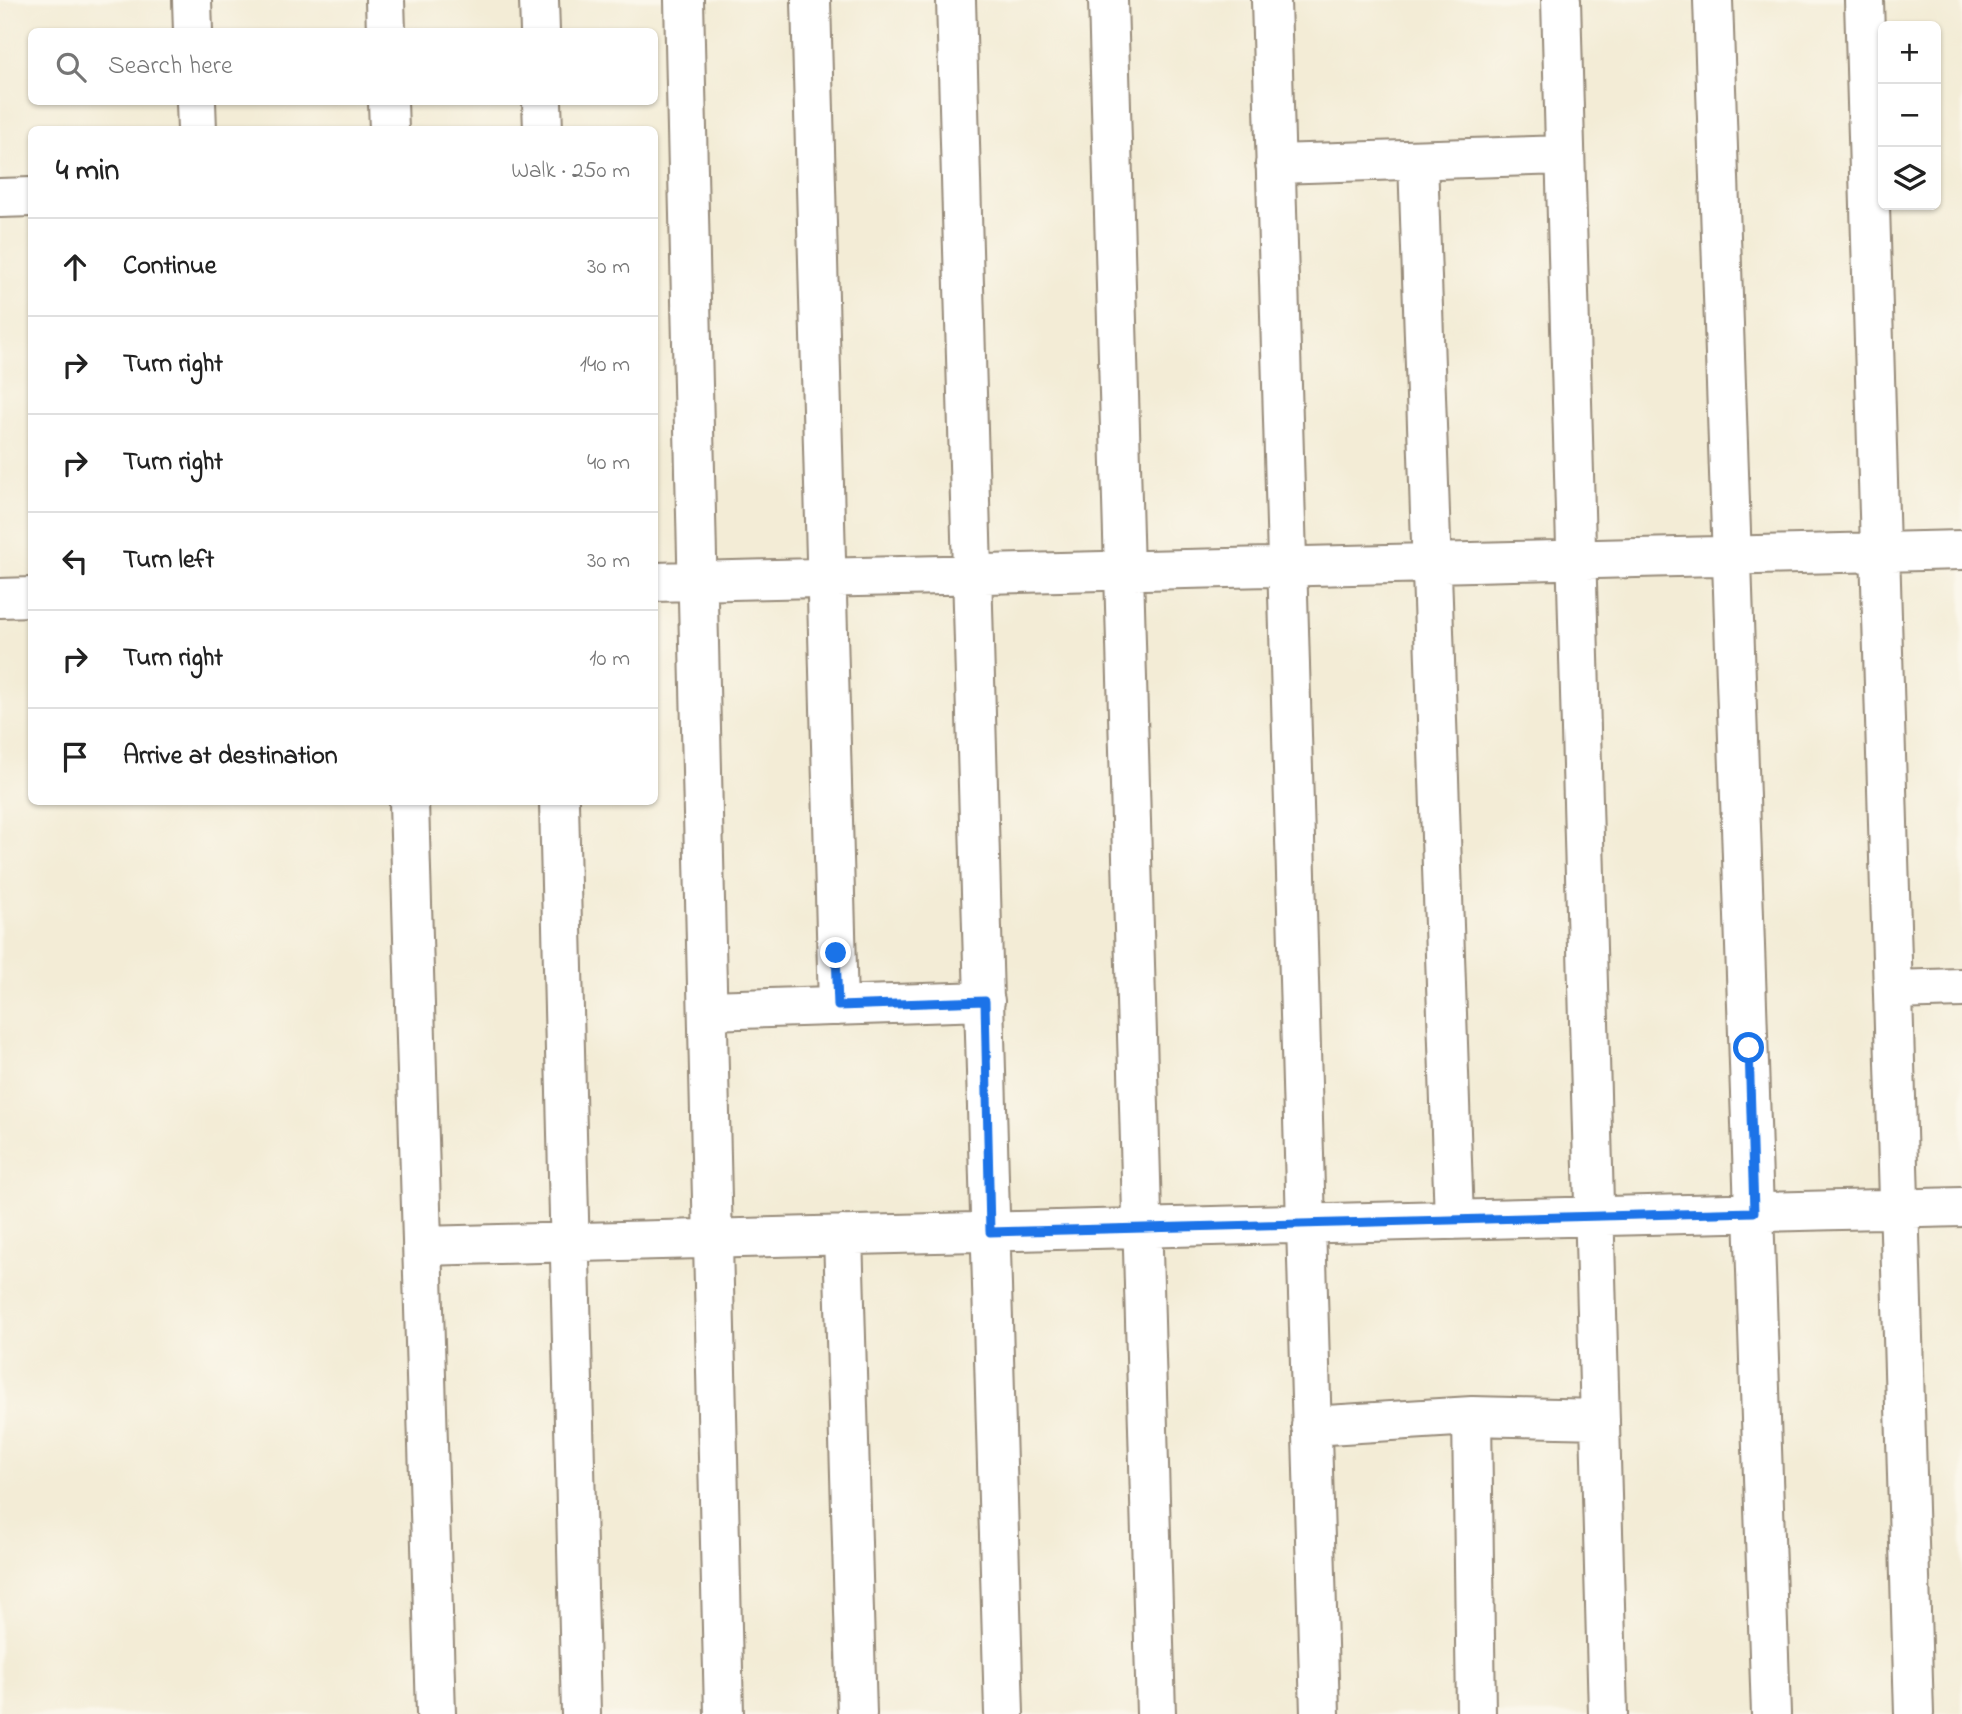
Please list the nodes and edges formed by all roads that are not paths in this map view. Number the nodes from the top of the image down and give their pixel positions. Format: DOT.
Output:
graph roads {
  1 [pos="192,0"];
  2 [pos="385,0"];
  3 [pos="540,0"];
  4 [pos="684,0"];
  5 [pos="811,0"];
  6 [pos="956,0"];
  7 [pos="1108,0"];
  8 [pos="1271,0"];
  9 [pos="1561,0"];
  10 [pos="1713,0"];
  11 [pos="1864,0"];
  12 [pos="193,28"];
  13 [pos="386,28"];
  14 [pos="540,28"];
  15 [pos="196,105"];
  16 [pos="388,105"];
  17 [pos="542,105"];
  18 [pos="197,126"];
  19 [pos="389,126"];
  20 [pos="542,126"];
  21 [pos="1565,155"];
  22 [pos="1418,160"];
  23 [pos="1275,164"];
  24 [pos="28,197"];
  25 [pos="0,198"];
  26 [pos="1962,550"];
  27 [pos="1880,552"];
  28 [pos="1732,556"];
  29 [pos="1576,560"];
  30 [pos="1431,563"];
  31 [pos="1287,567"];
  32 [pos="1124,571"];
  33 [pos="973,575"];
  34 [pos="827,578"];
  35 [pos="698,581"];
  36 [pos="658,582"];
  37 [pos="28,597"];
  38 [pos="0,598"];
  39 [pos="409,805"];
  40 [pos="559,805"];
  41 [pos="1962,988"];
  42 [pos="1893,990"];
  43 [pos="985,1001"];
  44 [pos="838,1006"];
  45 [pos="708,1010"];
  46 [pos="1962,1207"];
  47 [pos="1899,1208"];
  48 [pos="1754,1212"];
  49 [pos="1594,1216"];
  50 [pos="1454,1220"];
  51 [pos="1305,1224"];
  52 [pos="1143,1228"];
  53 [pos="990,1232"];
  54 [pos="844,1235"];
  55 [pos="713,1239"];
  56 [pos="569,1243"];
  57 [pos="422,1246"];
  58 [pos="1472,1416"];
  59 [pos="1600,1419"];
  60 [pos="1311,1426"];
  61 [pos="436,1714"];
  62 [pos="581,1714"];
  63 [pos="724,1714"];
  64 [pos="857,1714"];
  65 [pos="1004,1714"];
  66 [pos="1156,1714"];
  67 [pos="1320,1714"];
  68 [pos="1476,1714"];
  69 [pos="1608,1714"];
  70 [pos="1771,1714"];
  71 [pos="1914,1714"];
  1 -- 12 [label="street"];
  2 -- 13 [label="street"];
  3 -- 14 [label="street"];
  4 -- 35 [label="street"];
  5 -- 34 [label="street"];
  6 -- 33 [label="street"];
  7 -- 32 [label="street"];
  8 -- 23 [label="street"];
  9 -- 21 [label="street"];
  10 -- 28 [label="street"];
  11 -- 27 [label="street"];
  15 -- 18 [label="street"];
  16 -- 19 [label="street"];
  17 -- 20 [label="street"];
  21 -- 22 [label="street"];
  21 -- 29 [label="street"];
  22 -- 23 [label="street"];
  22 -- 30 [label="street"];
  23 -- 31 [label="street"];
  24 -- 25 [label="street"];
  26 -- 27 [label="street"];
  27 -- 28 [label="street"];
  27 -- 42 [label="street"];
  28 -- 29 [label="street"];
  28 -- 48 [label="street"];
  29 -- 30 [label="street"];
  29 -- 49 [label="street"];
  30 -- 31 [label="street"];
  30 -- 50 [label="street"];
  31 -- 32 [label="street"];
  31 -- 51 [label="street"];
  32 -- 33 [label="street"];
  32 -- 52 [label="street"];
  33 -- 34 [label="street"];
  33 -- 43 [label="street"];
  34 -- 35 [label="street"];
  34 -- 44 [label="street"];
  35 -- 36 [label="street"];
  35 -- 45 [label="street"];
  37 -- 38 [label="street"];
  39 -- 57 [label="street"];
  40 -- 56 [label="street"];
  41 -- 42 [label="street"];
  42 -- 47 [label="street"];
  43 -- 44 [label="street"];
  43 -- 53 [label="street"];
  44 -- 45 [label="street"];
  45 -- 55 [label="street"];
  46 -- 47 [label="street"];
  47 -- 48 [label="street"];
  47 -- 71 [label="street"];
  48 -- 49 [label="street"];
  48 -- 70 [label="street"];
  49 -- 50 [label="street"];
  49 -- 59 [label="street"];
  50 -- 51 [label="street"];
  51 -- 52 [label="street"];
  51 -- 60 [label="street"];
  52 -- 53 [label="street"];
  52 -- 66 [label="street"];
  53 -- 54 [label="street"];
  53 -- 65 [label="street"];
  54 -- 55 [label="street"];
  54 -- 64 [label="street"];
  55 -- 56 [label="street"];
  55 -- 63 [label="street"];
  56 -- 57 [label="street"];
  56 -- 62 [label="street"];
  57 -- 61 [label="street"];
  58 -- 59 [label="street"];
  58 -- 60 [label="street"];
  58 -- 68 [label="street"];
  59 -- 69 [label="street"];
  60 -- 67 [label="street"];
}
